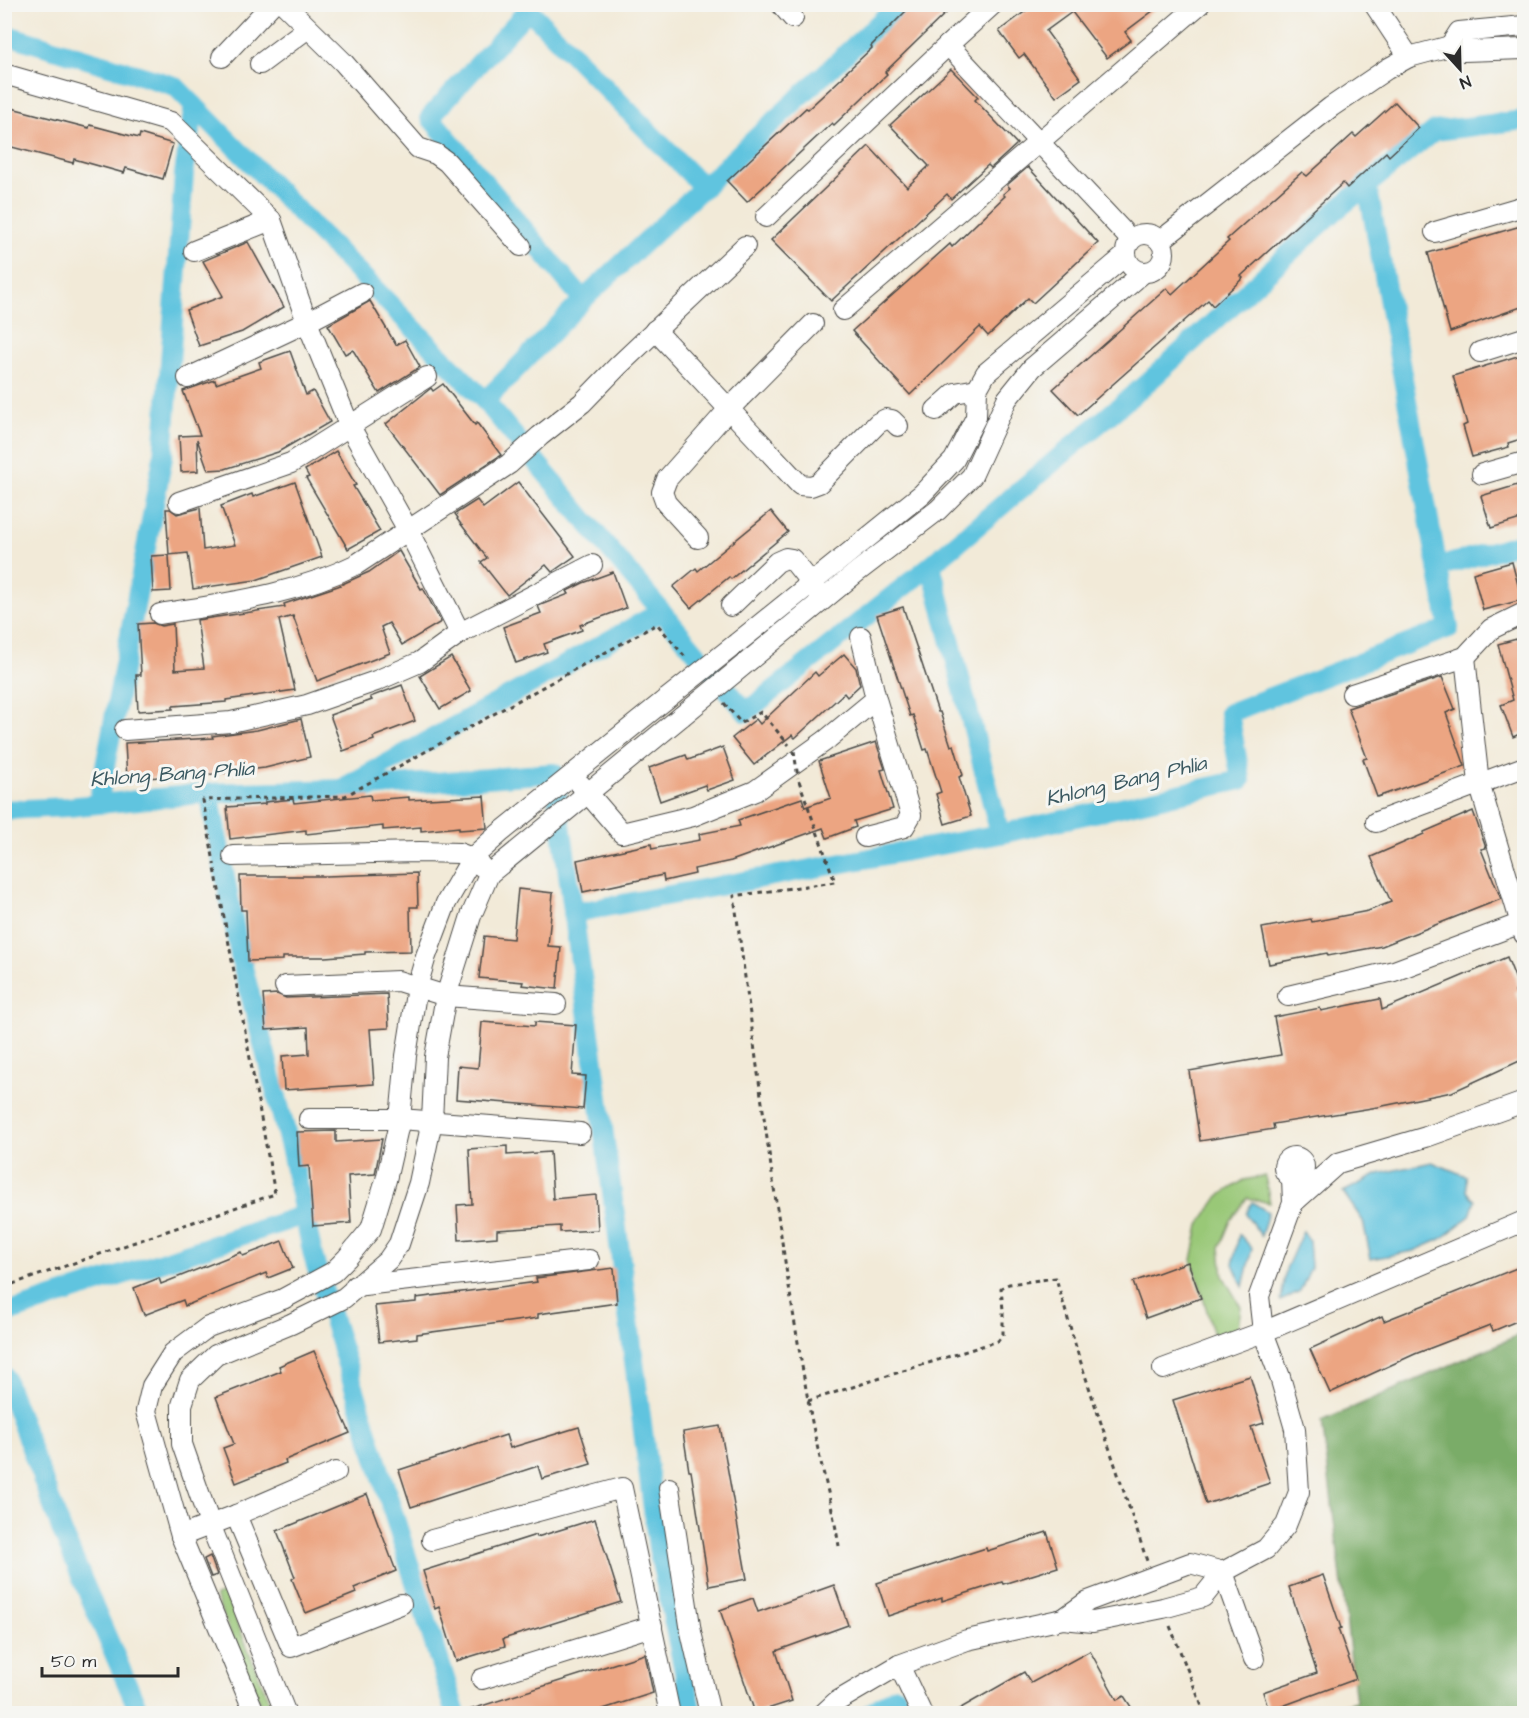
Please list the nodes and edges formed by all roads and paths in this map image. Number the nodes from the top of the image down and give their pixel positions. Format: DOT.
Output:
graph roads {
  1 [pos="272,4"];
  2 [pos="284,4"];
  3 [pos="993,4"];
  4 [pos="1200,4"];
  5 [pos="1380,6"];
  6 [pos="1524,26"];
  7 [pos="308,28"];
  8 [pos="948,45"];
  9 [pos="1450,46"];
  10 [pos="1524,49"];
  11 [pos="222,57"];
  12 [pos="1409,57"];
  13 [pos="260,64"];
  14 [pos="4,74"];
  15 [pos="1039,142"];
  16 [pos="1524,206"];
  17 [pos="766,216"];
  18 [pos="271,220"];
  19 [pos="1435,232"];
  20 [pos="1160,241"];
  21 [pos="521,246"];
  22 [pos="745,246"];
  23 [pos="1128,248"];
  24 [pos="194,251"];
  25 [pos="1143,273"];
  26 [pos="362,293"];
  27 [pos="843,310"];
  28 [pos="307,322"];
  29 [pos="813,324"];
  30 [pos="655,330"];
  31 [pos="1524,338"];
  32 [pos="1480,352"];
  33 [pos="427,377"];
  34 [pos="188,378"];
  35 [pos="977,389"];
  36 [pos="729,409"];
  37 [pos="936,410"];
  38 [pos="349,426"];
  39 [pos="898,426"];
  40 [pos="1524,462"];
  41 [pos="1482,474"];
  42 [pos="179,502"];
  43 [pos="408,530"];
  44 [pos="698,538"];
  45 [pos="592,565"];
  46 [pos="812,583"];
  47 [pos="824,599"];
  48 [pos="731,606"];
  49 [pos="1524,613"];
  50 [pos="160,614"];
  51 [pos="460,633"];
  52 [pos="861,637"];
  53 [pos="1466,657"];
  54 [pos="687,660"];
  55 [pos="1352,694"];
  56 [pos="718,696"];
  57 [pos="876,699"];
  58 [pos="125,730"];
  59 [pos="1524,766"];
  60 [pos="568,779"];
  61 [pos="1479,783"];
  62 [pos="582,798"];
  63 [pos="1376,822"];
  64 [pos="865,837"];
  65 [pos="233,856"];
  66 [pos="472,858"];
  67 [pos="489,874"];
  68 [pos="1523,926"];
  69 [pos="285,986"];
  70 [pos="417,987"];
  71 [pos="446,996"];
  72 [pos="1288,996"];
  73 [pos="556,1004"];
  74 [pos="1524,1102"];
  75 [pos="309,1119"];
  76 [pos="400,1119"];
  77 [pos="432,1121"];
  78 [pos="580,1133"];
  79 [pos="1338,1163"];
  80 [pos="1293,1203"];
  81 [pos="1524,1221"];
  82 [pos="589,1260"];
  83 [pos="333,1272"];
  84 [pos="4,1287"];
  85 [pos="351,1293"];
  86 [pos="1263,1332"];
  87 [pos="1163,1369"];
  88 [pos="808,1401"];
  89 [pos="336,1472"];
  90 [pos="669,1488"];
  91 [pos="236,1515"];
  92 [pos="210,1524"];
  93 [pos="181,1536"];
  94 [pos="432,1540"];
  95 [pos="839,1546"];
  96 [pos="1223,1572"];
  97 [pos="1153,1576"];
  98 [pos="401,1604"];
  99 [pos="1163,1608"];
  100 [pos="1063,1619"];
  101 [pos="652,1626"];
  102 [pos="1254,1659"];
  103 [pos="899,1665"];
  104 [pos="482,1679"];
  105 [pos="255,1713"];
  106 [pos="286,1713"];
  107 [pos="670,1713"];
  108 [pos="710,1713"];
  109 [pos="823,1713"];
  110 [pos="922,1713"];
  111 [pos="1204,1713"];
  1 -- 11 [label="street"];
  2 -- 7 [label="street"];
  3 -- 8 [label="street"];
  4 -- 15 [label="street"];
  5 -- 12 [label="street"];
  6 -- 9 [label="street"];
  7 -- 13 [label="street"];
  7 -- 21 [label="street"];
  8 -- 15 [label="street"];
  8 -- 17 [label="street"];
  9 -- 10 [label="street"];
  9 -- 12 [label="street"];
  12 -- 20 [label="street"];
  14 -- 18 [label="street"];
  15 -- 23 [label="street"];
  15 -- 27 [label="street"];
  16 -- 19 [label="street"];
  18 -- 24 [label="street"];
  18 -- 28 [label="street"];
  20 -- 23 [label="street"];
  20 -- 25 [label="street"];
  22 -- 30 [label="street"];
  23 -- 25 [label="street"];
  23 -- 35 [label="street"];
  25 -- 47 [label="street"];
  26 -- 28 [label="street"];
  28 -- 34 [label="street"];
  28 -- 38 [label="street"];
  29 -- 36 [label="street"];
  30 -- 36 [label="street"];
  30 -- 43 [label="street"];
  31 -- 32 [label="street"];
  33 -- 38 [label="street"];
  35 -- 37 [label="street"];
  35 -- 46 [label="street"];
  36 -- 39 [label="street"];
  36 -- 44 [label="street"];
  38 -- 42 [label="street"];
  38 -- 43 [label="street"];
  40 -- 41 [label="street"];
  43 -- 50 [label="street"];
  43 -- 51 [label="street"];
  45 -- 51 [label="street"];
  46 -- 47 [label="street"];
  46 -- 48 [label="street"];
  46 -- 60 [label="street, bridge"];
  47 -- 62 [label="street, bridge"];
  49 -- 53 [label="street"];
  51 -- 58 [label="street"];
  52 -- 57 [label="street"];
  53 -- 55 [label="street"];
  53 -- 61 [label="street"];
  54 -- 84 [label="path"];
  56 -- 88 [label="path, bridge"];
  57 -- 62 [label="street"];
  57 -- 64 [label="street"];
  59 -- 61 [label="street"];
  60 -- 62 [label="street"];
  60 -- 66 [label="street"];
  61 -- 63 [label="street"];
  61 -- 68 [label="street"];
  62 -- 67 [label="street"];
  65 -- 66 [label="street"];
  66 -- 67 [label="street"];
  66 -- 70 [label="street"];
  67 -- 71 [label="street"];
  68 -- 72 [label="street"];
  69 -- 70 [label="street"];
  70 -- 71 [label="street"];
  70 -- 76 [label="street"];
  71 -- 73 [label="street"];
  71 -- 77 [label="street"];
  74 -- 79 [label="street"];
  75 -- 76 [label="street"];
  76 -- 77 [label="street"];
  76 -- 83 [label="street"];
  77 -- 78 [label="street"];
  77 -- 85 [label="street"];
  79 -- 80 [label="street"];
  79 -- 80 [label="street"];
  80 -- 86 [label="street"];
  81 -- 86 [label="street"];
  82 -- 85 [label="street"];
  83 -- 85 [label="street"];
  83 -- 93 [label="street"];
  85 -- 92 [label="street"];
  86 -- 87 [label="street"];
  86 -- 96 [label="street"];
  88 -- 95 [label="path"];
  88 -- 97 [label="path"];
  89 -- 91 [label="street"];
  90 -- 108 [label="street"];
  91 -- 92 [label="street"];
  91 -- 98 [label="street"];
  92 -- 93 [label="street"];
  92 -- 106 [label="street"];
  93 -- 105 [label="street"];
  94 -- 101 [label="street"];
  96 -- 97 [label="street"];
  96 -- 99 [label="street"];
  96 -- 102 [label="street"];
  97 -- 99 [label="street"];
  97 -- 100 [label="street"];
  99 -- 100 [label="street"];
  99 -- 111 [label="path"];
  100 -- 103 [label="street"];
  101 -- 104 [label="street"];
  101 -- 107 [label="street"];
  103 -- 109 [label="street"];
  103 -- 110 [label="street"];
}
